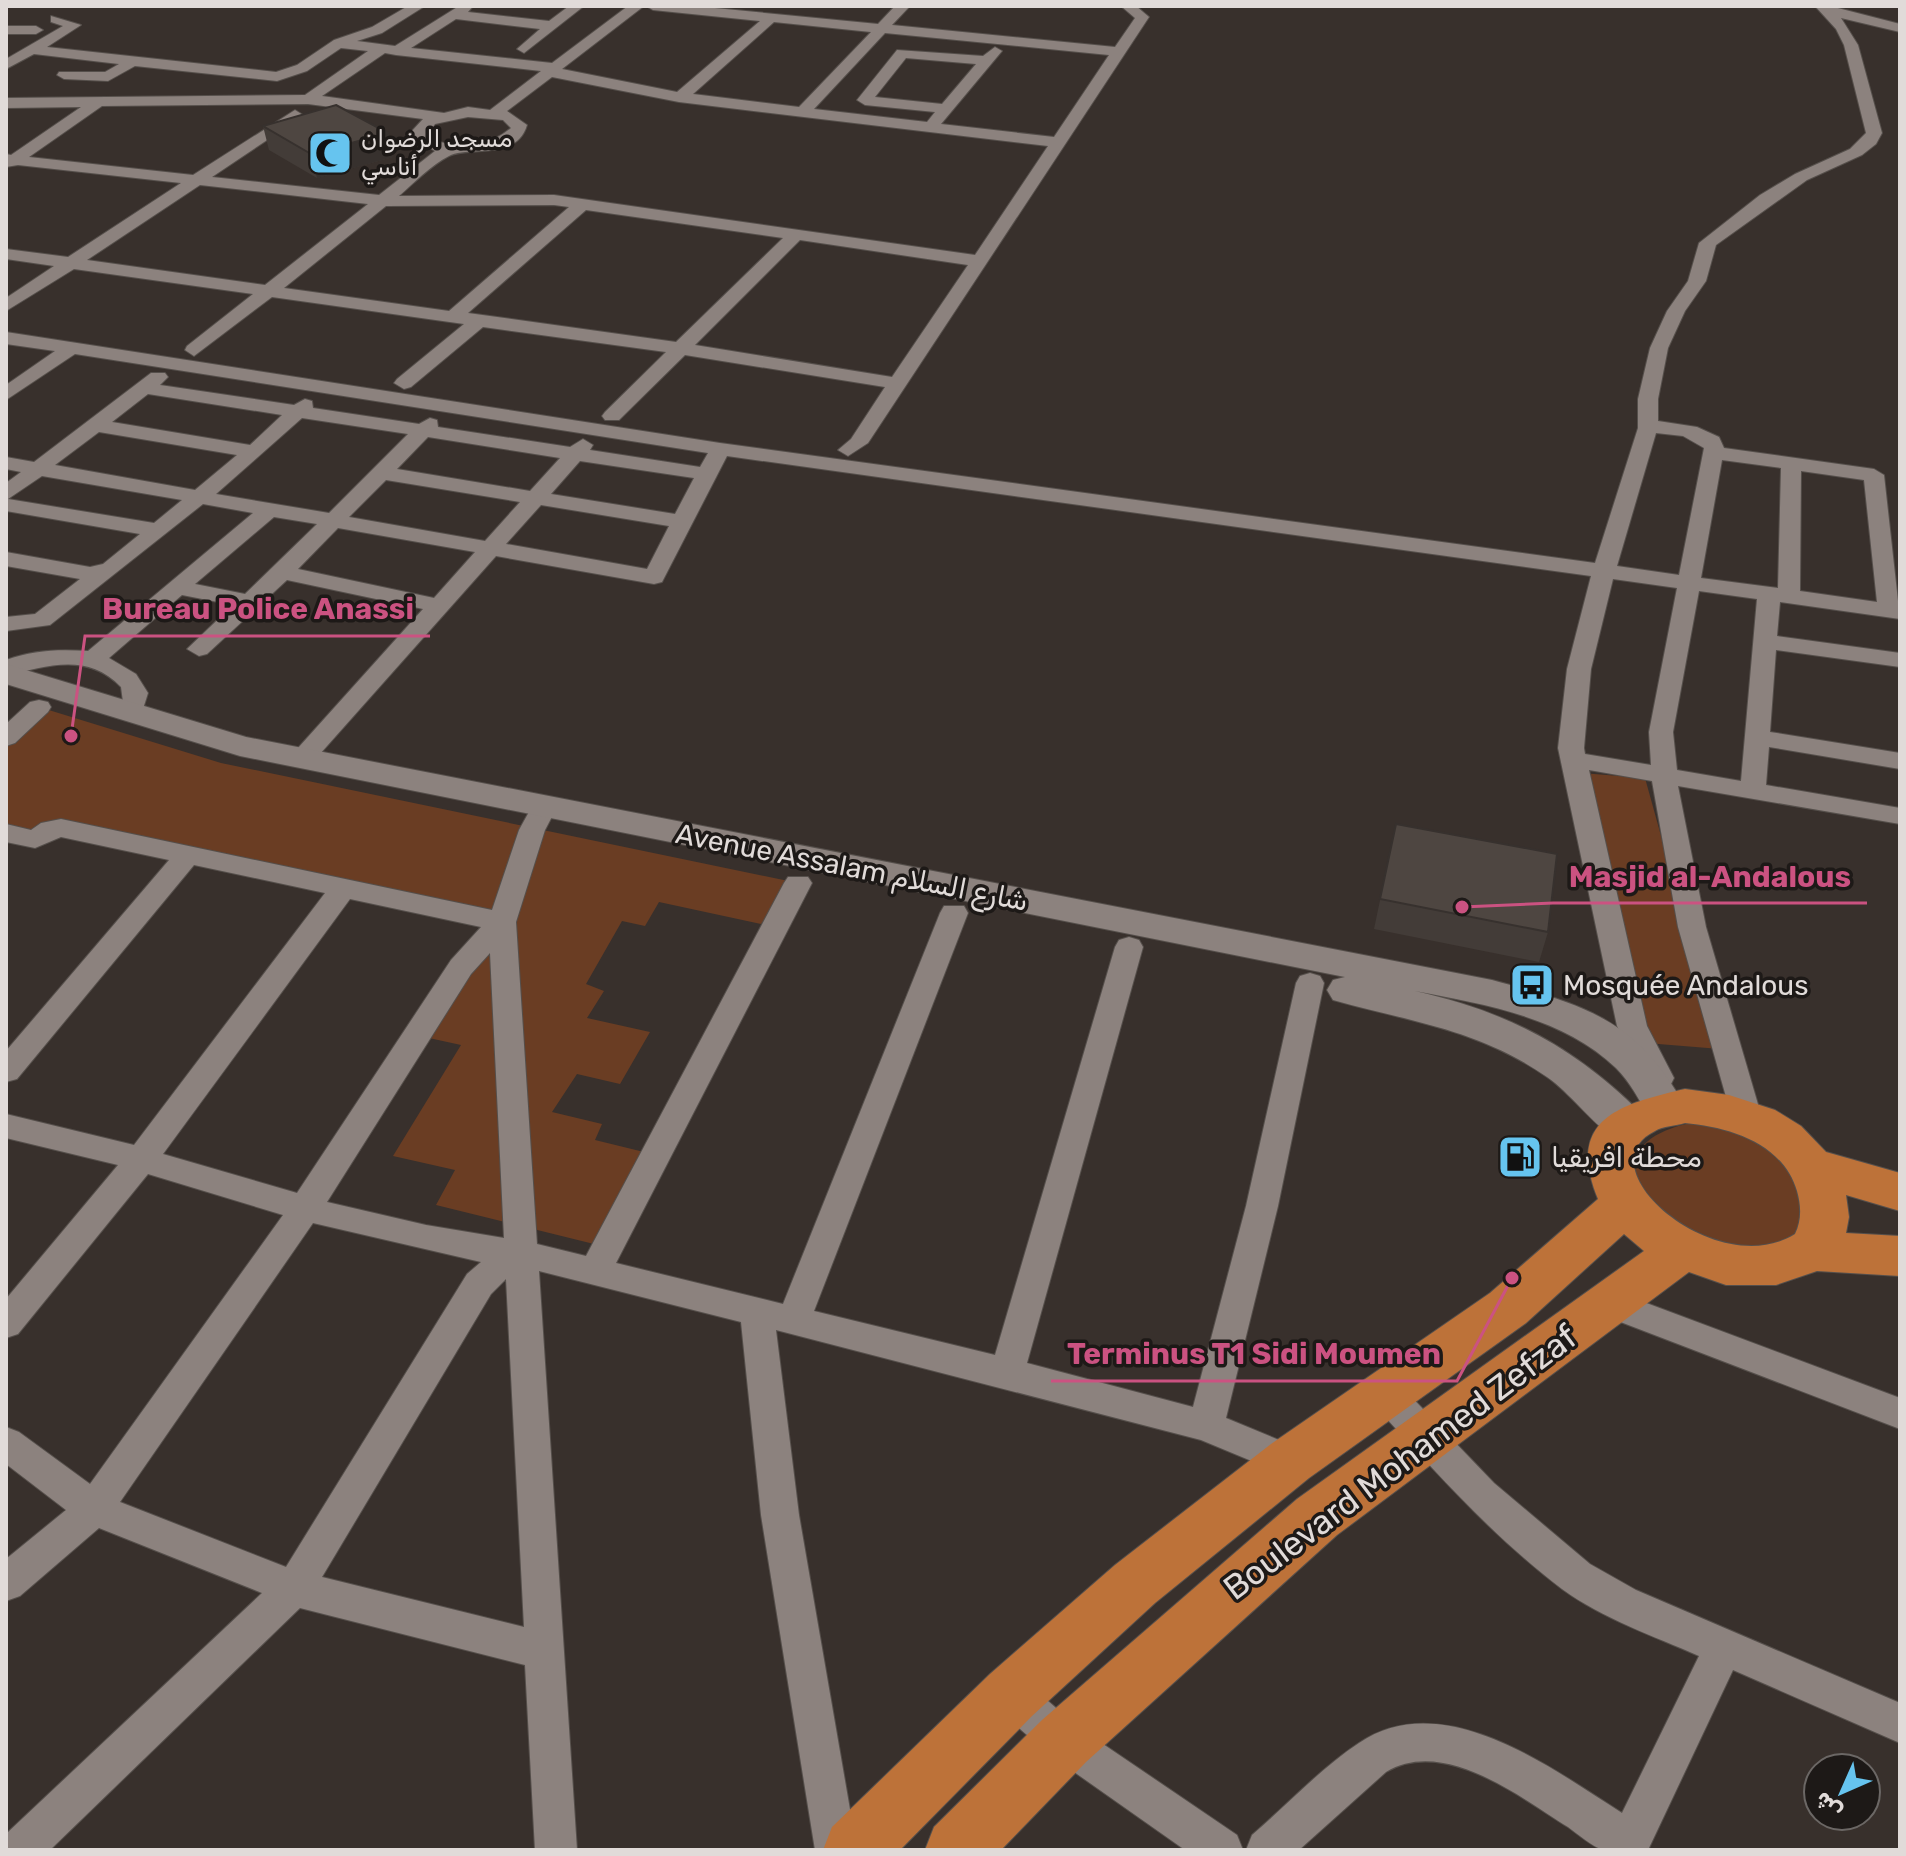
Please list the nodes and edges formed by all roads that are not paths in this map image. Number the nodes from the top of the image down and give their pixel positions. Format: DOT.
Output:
graph roads {
  1 [pos="79,6"];
  2 [pos="418,6"];
  3 [pos="467,6"];
  4 [pos="523,6"];
  5 [pos="577,6"];
  6 [pos="637,6"];
  7 [pos="653,6"];
  8 [pos="903,6"];
  9 [pos="1128,6"];
  10 [pos="1821,7"];
  11 [pos="453,15"];
  12 [pos="771,18"];
  13 [pos="56,19"];
  14 [pos="504,20"];
  15 [pos="553,26"];
  16 [pos="1900,28"];
  17 [pos="883,29"];
  18 [pos="6,30"];
  19 [pos="36,30"];
  20 [pos="1003,41"];
  21 [pos="339,43"];
  22 [pos="6,48"];
  23 [pos="524,49"];
  24 [pos="34,50"];
  25 [pos="388,50"];
  26 [pos="1118,52"];
  27 [pos="455,57"];
  28 [pos="987,61"];
  29 [pos="131,62"];
  30 [pos="6,65"];
  31 [pos="550,70"];
  32 [pos="64,75"];
  33 [pos="158,84"];
  34 [pos="679,98"];
  35 [pos="314,99"];
  36 [pos="98,102"];
  37 [pos="6,103"];
  38 [pos="946,109"];
  39 [pos="495,113"];
  40 [pos="802,113"];
  41 [pos="441,117"];
  42 [pos="928,129"];
  43 [pos="1061,143"];
  44 [pos="449,148"];
  45 [pos="9,161"];
  46 [pos="195,179"];
  47 [pos="385,201"];
  48 [pos="583,204"];
  49 [pos="797,234"];
  50 [pos="6,254"];
  51 [pos="979,261"];
  52 [pos="69,263"];
  53 [pos="268,292"];
  54 [pos="6,306"];
  55 [pos="452,318"];
  56 [pos="6,321"];
  57 [pos="477,322"];
  58 [pos="6,338"];
  59 [pos="72,348"];
  60 [pos="682,349"];
  61 [pos="194,350"];
  62 [pos="175,364"];
  63 [pos="404,383"];
  64 [pos="895,383"];
  65 [pos="144,388"];
  66 [pos="323,389"];
  67 [pos="6,394"];
  68 [pos="445,408"];
  69 [pos="295,413"];
  70 [pos="605,423"];
  71 [pos="96,425"];
  72 [pos="1648,428"];
  73 [pos="423,432"];
  74 [pos="720,449"];
  75 [pos="848,450"];
  76 [pos="254,452"];
  77 [pos="1713,453"];
  78 [pos="574,455"];
  79 [pos="6,463"];
  80 [pos="1791,464"];
  81 [pos="36,469"];
  82 [pos="382,473"];
  83 [pos="707,474"];
  84 [pos="963,482"];
  85 [pos="6,493"];
  86 [pos="199,495"];
  87 [pos="535,499"];
  88 [pos="6,505"];
  89 [pos="270,509"];
  90 [pos="336,519"];
  91 [pos="682,522"];
  92 [pos="156,530"];
  93 [pos="491,547"];
  94 [pos="1892,557"];
  95 [pos="6,559"];
  96 [pos="1604,571"];
  97 [pos="282,572"];
  98 [pos="101,573"];
  99 [pos="1687,584"];
  100 [pos="177,587"];
  101 [pos="1779,596"];
  102 [pos="250,602"];
  103 [pos="439,606"];
  104 [pos="1895,612"];
  105 [pos="6,624"];
  106 [pos="1766,641"];
  107 [pos="199,649"];
  108 [pos="93,659"];
  109 [pos="1900,660"];
  110 [pos="6,672"];
  111 [pos="22,702"];
  112 [pos="130,712"];
  113 [pos="166,736"];
  114 [pos="1757,737"];
  115 [pos="6,738"];
  116 [pos="302,758"];
  117 [pos="1574,760"];
  118 [pos="1900,761"];
  119 [pos="1663,777"];
  120 [pos="1753,792"];
  121 [pos="1900,816"];
  122 [pos="538,818"];
  123 [pos="6,833"];
  124 [pos="188,855"];
  125 [pos="798,883"];
  126 [pos="344,888"];
  127 [pos="954,913"];
  128 [pos="502,922"];
  129 [pos="1129,947"];
  130 [pos="1310,983"];
  131 [pos="1613,1029"];
  132 [pos="6,1071"];
  133 [pos="1656,1113"];
  134 [pos="1747,1118"];
  135 [pos="6,1126"];
  136 [pos="141,1160"];
  137 [pos="1811,1166"];
  138 [pos="1900,1192"];
  139 [pos="1624,1205"];
  140 [pos="304,1210"];
  141 [pos="1807,1251"];
  142 [pos="1680,1252"];
  143 [pos="523,1254"];
  144 [pos="1900,1256"];
  145 [pos="595,1271"];
  146 [pos="1609,1303"];
  147 [pos="757,1313"];
  148 [pos="793,1321"];
  149 [pos="6,1324"];
  150 [pos="1007,1373"];
  151 [pos="1387,1395"];
  152 [pos="1900,1414"];
  153 [pos="1206,1426"];
  154 [pos="1425,1435"];
  155 [pos="6,1443"];
  156 [pos="1290,1461"];
  157 [pos="94,1509"];
  158 [pos="6,1583"];
  159 [pos="294,1588"];
  160 [pos="1724,1647"];
  161 [pos="542,1650"];
  162 [pos="1011,1695"];
  163 [pos="1900,1723"];
  164 [pos="1064,1741"];
  165 [pos="1628,1846"];
  166 [pos="20,1850"];
  167 [pos="556,1850"];
  168 [pos="836,1850"];
  169 [pos="855,1850"];
  170 [pos="957,1850"];
  171 [pos="1222,1850"];
  172 [pos="1267,1850"];
  1 -- 13 [label="street"];
  2 -- 21 [label="street"];
  3 -- 11 [label="street"];
  4 -- 14 [label="street"];
  5 -- 15 [label="street"];
  6 -- 31 [label="street"];
  7 -- 12 [label="street"];
  8 -- 17 [label="street"];
  9 -- 26 [label="street"];
  10 -- 16 [label="street"];
  10 -- 72 [label="street"];
  11 -- 14 [label="street"];
  11 -- 25 [label="street"];
  12 -- 17 [label="street"];
  12 -- 34 [label="street"];
  13 -- 19 [label="street"];
  13 -- 24 [label="street"];
  14 -- 15 [label="street"];
  14 -- 27 [label="street"];
  15 -- 23 [label="street"];
  17 -- 20 [label="street"];
  17 -- 40 [label="street"];
  18 -- 19 [label="street"];
  19 -- 22 [label="street"];
  20 -- 26 [label="street"];
  20 -- 28 [label="street"];
  21 -- 25 [label="street"];
  21 -- 33 [label="street"];
  24 -- 29 [label="street"];
  24 -- 30 [label="street"];
  25 -- 27 [label="street"];
  25 -- 35 [label="street"];
  26 -- 43 [label="street"];
  27 -- 31 [label="street"];
  28 -- 38 [label="street"];
  28 -- 38 [label="street"];
  29 -- 32 [label="street"];
  29 -- 33 [label="street"];
  31 -- 34 [label="street"];
  31 -- 39 [label="street"];
  33 -- 35 [label="street"];
  33 -- 36 [label="street"];
  34 -- 40 [label="street"];
  35 -- 41 [label="street"];
  35 -- 46 [label="street"];
  36 -- 37 [label="street"];
  36 -- 45 [label="street"];
  38 -- 42 [label="street"];
  39 -- 41 [label="street"];
  39 -- 44 [label="street"];
  40 -- 42 [label="street"];
  41 -- 44 [label="street"];
  42 -- 43 [label="street"];
  43 -- 51 [label="street"];
  44 -- 47 [label="street"];
  45 -- 46 [label="street"];
  46 -- 47 [label="street"];
  46 -- 52 [label="street"];
  47 -- 48 [label="street"];
  47 -- 53 [label="street"];
  48 -- 49 [label="street"];
  48 -- 55 [label="street"];
  49 -- 51 [label="street"];
  49 -- 60 [label="street"];
  50 -- 52 [label="street"];
  51 -- 64 [label="street"];
  52 -- 53 [label="street"];
  52 -- 54 [label="street"];
  53 -- 55 [label="street"];
  53 -- 61 [label="street"];
  55 -- 57 [label="street"];
  56 -- 61 [label="street"];
  57 -- 60 [label="street"];
  57 -- 63 [label="street"];
  58 -- 59 [label="street"];
  59 -- 62 [label="street"];
  59 -- 67 [label="street"];
  60 -- 64 [label="street"];
  60 -- 70 [label="street"];
  61 -- 63 [label="street"];
  62 -- 65 [label="street"];
  62 -- 66 [label="street"];
  63 -- 70 [label="street"];
  64 -- 75 [label="street"];
  65 -- 69 [label="street"];
  65 -- 71 [label="street"];
  66 -- 68 [label="street"];
  66 -- 69 [label="street"];
  68 -- 70 [label="street"];
  68 -- 73 [label="street"];
  69 -- 73 [label="street"];
  69 -- 76 [label="street"];
  70 -- 74 [label="street"];
  70 -- 75 [label="street"];
  70 -- 78 [label="street"];
  71 -- 76 [label="street"];
  71 -- 81 [label="street"];
  72 -- 77 [label="street"];
  72 -- 96 [label="street"];
  73 -- 78 [label="street"];
  73 -- 82 [label="street"];
  74 -- 83 [label="street"];
  74 -- 84 [label="street"];
  75 -- 84 [label="street"];
  76 -- 86 [label="street"];
  77 -- 80 [label="street"];
  77 -- 99 [label="street"];
  78 -- 83 [label="street"];
  78 -- 87 [label="street"];
  79 -- 81 [label="street"];
  80 -- 94 [label="street"];
  80 -- 101 [label="street"];
  81 -- 85 [label="street"];
  81 -- 86 [label="street"];
  82 -- 87 [label="street"];
  82 -- 90 [label="street"];
  83 -- 91 [label="street"];
  84 -- 96 [label="street"];
  86 -- 89 [label="street"];
  86 -- 92 [label="street"];
  87 -- 91 [label="street"];
  87 -- 93 [label="street"];
  88 -- 92 [label="street"];
  89 -- 90 [label="street"];
  89 -- 100 [label="street"];
  90 -- 93 [label="street"];
  90 -- 97 [label="street"];
  91 -- 93 [label="street"];
  92 -- 98 [label="street"];
  93 -- 103 [label="street"];
  94 -- 104 [label="street"];
  95 -- 98 [label="street"];
  96 -- 99 [label="street"];
  96 -- 117 [label="street"];
  97 -- 102 [label="street"];
  97 -- 103 [label="street"];
  98 -- 105 [label="street"];
  99 -- 101 [label="street"];
  99 -- 119 [label="street"];
  100 -- 102 [label="street"];
  100 -- 108 [label="street"];
  101 -- 104 [label="street"];
  101 -- 106 [label="street"];
  102 -- 107 [label="street"];
  103 -- 116 [label="street"];
  106 -- 109 [label="street"];
  106 -- 114 [label="street"];
  108 -- 110 [label="street"];
  108 -- 112 [label="street"];
  110 -- 112 [label="street, Avenue Assalam شارع السلام"];
  111 -- 113 [label="street, Avenue Assalam شارع السلام"];
  111 -- 115 [label="street"];
  112 -- 113 [label="street, Avenue Assalam شارع السلام"];
  113 -- 116 [label="street, Avenue Assalam شارع السلام"];
  113 -- 122 [label="street, Avenue Assalam شارع السلام"];
  114 -- 118 [label="street"];
  114 -- 120 [label="street"];
  116 -- 122 [label="street, Avenue Assalam شارع السلام"];
  117 -- 119 [label="street"];
  117 -- 131 [label="street"];
  119 -- 120 [label="street"];
  119 -- 134 [label="street"];
  120 -- 121 [label="street"];
  122 -- 125 [label="street, Avenue Assalam شارع السلام"];
  122 -- 128 [label="street"];
  122 -- 131 [label="street, Avenue Assalam شارع السلام"];
  123 -- 124 [label="street"];
  124 -- 126 [label="street"];
  124 -- 132 [label="street"];
  125 -- 127 [label="street, Avenue Assalam شارع السلام"];
  125 -- 145 [label="street"];
  126 -- 128 [label="street"];
  126 -- 136 [label="street"];
  127 -- 129 [label="street, Avenue Assalam شارع السلام"];
  127 -- 148 [label="street"];
  128 -- 140 [label="street"];
  128 -- 143 [label="street"];
  129 -- 130 [label="street, Avenue Assalam شارع السلام"];
  129 -- 150 [label="street"];
  130 -- 133 [label="street, Avenue Assalam شارع السلام"];
  130 -- 153 [label="street"];
  131 -- 133 [label="street, Avenue Assalam شارع السلام"];
  133 -- 134 [label="main road"];
  133 -- 139 [label="main road"];
  134 -- 137 [label="main road"];
  135 -- 136 [label="street"];
  136 -- 140 [label="street"];
  136 -- 149 [label="street"];
  137 -- 138 [label="main road"];
  137 -- 141 [label="main road"];
  139 -- 142 [label="main road"];
  139 -- 151 [label="main road, Boulevard Mohamed Zefzaf"];
  140 -- 143 [label="street"];
  140 -- 157 [label="street"];
  141 -- 142 [label="main road"];
  141 -- 144 [label="main road"];
  142 -- 146 [label="main road, Boulevard Mohamed Zefzaf"];
  143 -- 145 [label="street"];
  143 -- 159 [label="street"];
  143 -- 161 [label="street"];
  145 -- 147 [label="street"];
  146 -- 152 [label="street"];
  146 -- 154 [label="main road, Boulevard Mohamed Zefzaf"];
  147 -- 148 [label="street"];
  147 -- 168 [label="street"];
  148 -- 150 [label="street"];
  150 -- 153 [label="street"];
  151 -- 154 [label="street"];
  151 -- 156 [label="main road, Boulevard Mohamed Zefzaf"];
  153 -- 156 [label="street"];
  154 -- 160 [label="street"];
  154 -- 164 [label="main road, Boulevard Mohamed Zefzaf"];
  155 -- 157 [label="street"];
  156 -- 162 [label="main road, Boulevard Mohamed Zefzaf"];
  157 -- 158 [label="street"];
  157 -- 159 [label="street"];
  159 -- 161 [label="street"];
  159 -- 166 [label="street"];
  160 -- 163 [label="street"];
  160 -- 165 [label="street"];
  161 -- 167 [label="street"];
  162 -- 164 [label="street"];
  162 -- 169 [label="main road, Boulevard Mohamed Zefzaf"];
  164 -- 170 [label="main road, Boulevard Mohamed Zefzaf"];
  164 -- 171 [label="street"];
  165 -- 172 [label="street"];
}
